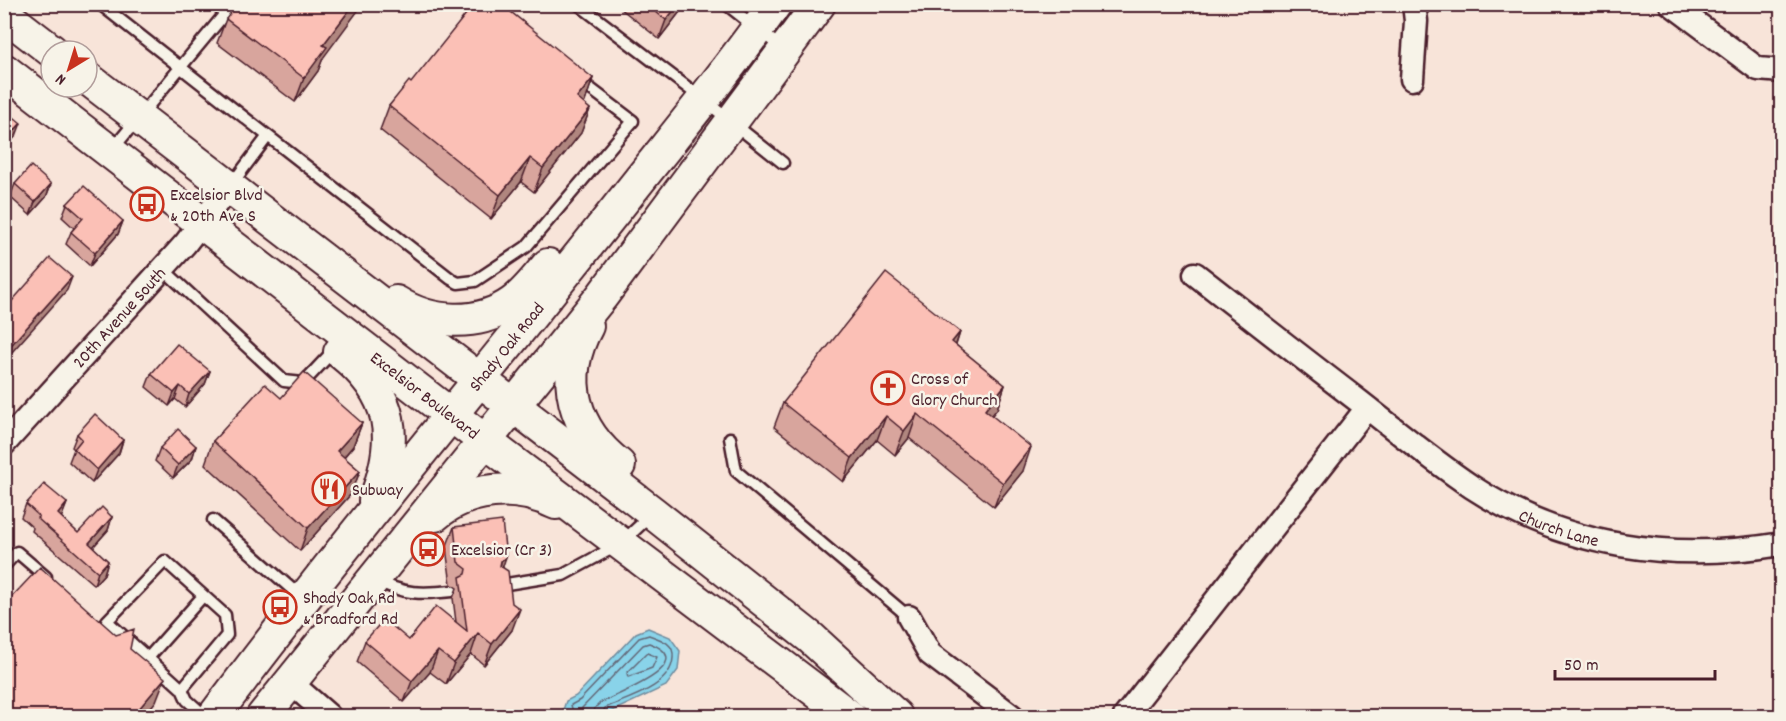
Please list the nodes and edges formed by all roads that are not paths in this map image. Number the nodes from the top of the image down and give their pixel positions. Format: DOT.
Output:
graph roads {
  1 [pos="100,4"];
  2 [pos="233,4"];
  3 [pos="578,4"];
  4 [pos="726,4"];
  5 [pos="819,4"];
  6 [pos="1414,4"];
  7 [pos="1671,4"];
  8 [pos="4,15"];
  9 [pos="766,17"];
  10 [pos="39,41"];
  11 [pos="785,51"];
  12 [pos="179,68"];
  13 [pos="4,70"];
  14 [pos="1782,70"];
  15 [pos="568,71"];
  16 [pos="1412,79"];
  17 [pos="99,87"];
  18 [pos="704,100"];
  19 [pos="138,118"];
  20 [pos="734,123"];
  21 [pos="268,136"];
  22 [pos="664,149"];
  23 [pos="111,151"];
  24 [pos="783,163"];
  25 [pos="229,187"];
  26 [pos="202,222"];
  27 [pos="286,232"];
  28 [pos="162,269"];
  29 [pos="1195,274"];
  30 [pos="603,296"];
  31 [pos="341,341"];
  32 [pos="481,381"];
  33 [pos="515,406"];
  34 [pos="1367,408"];
  35 [pos="452,415"];
  36 [pos="730,438"];
  37 [pos="486,442"];
  38 [pos="4,444"];
  39 [pos="371,513"];
  40 [pos="653,513"];
  41 [pos="584,517"];
  42 [pos="213,520"];
  43 [pos="414,533"];
  44 [pos="620,544"];
  45 [pos="1782,544"];
  46 [pos="4,566"];
  47 [pos="375,579"];
  48 [pos="500,585"];
  49 [pos="57,587"];
  50 [pos="452,591"];
  51 [pos="203,596"];
  52 [pos="303,598"];
  53 [pos="909,617"];
  54 [pos="811,638"];
  55 [pos="148,658"];
  56 [pos="291,684"];
  57 [pos="182,688"];
  58 [pos="205,717"];
  59 [pos="214,717"];
  60 [pos="263,717"];
  61 [pos="329,717"];
  62 [pos="849,717"];
  63 [pos="896,717"];
  64 [pos="1012,717"];
  65 [pos="1125,717"];
  1 -- 12 [label="lane"];
  2 -- 12 [label="lane"];
  3 -- 18 [label="lane"];
  4 -- 9 [label="lane"];
  5 -- 11 [label="main road"];
  6 -- 16 [label="street"];
  7 -- 14 [label="street"];
  8 -- 10 [label="main road"];
  9 -- 11 [label="lane"];
  9 -- 18 [label="main road, Shady Oak Road"];
  11 -- 20 [label="main road"];
  12 -- 19 [label="lane"];
  12 -- 21 [label="lane"];
  13 -- 23 [label="main road"];
  15 -- 21 [label="lane"];
  17 -- 19 [label="main road"];
  18 -- 20 [label="lane"];
  18 -- 22 [label="main road, Shady Oak Road"];
  19 -- 23 [label="lane"];
  19 -- 25 [label="main road"];
  20 -- 24 [label="lane"];
  20 -- 30 [label="main road"];
  21 -- 25 [label="lane"];
  22 -- 27 [label="main road"];
  22 -- 32 [label="main road, Shady Oak Road"];
  23 -- 26 [label="main road"];
  25 -- 26 [label="street, 20th Avenue South"];
  25 -- 27 [label="main road"];
  26 -- 28 [label="street, 20th Avenue South"];
  26 -- 31 [label="main road"];
  27 -- 32 [label="main road"];
  28 -- 31 [label="lane"];
  28 -- 38 [label="street, 20th Avenue South"];
  29 -- 34 [label="street, Church Lane"];
  30 -- 33 [label="main road"];
  30 -- 54 [label="main road"];
  31 -- 35 [label="main road, Excelsior Boulevard"];
  31 -- 39 [label="main road"];
  32 -- 33 [label="main road"];
  32 -- 35 [label="main road, Shady Oak Road"];
  33 -- 37 [label="main road"];
  33 -- 40 [label="main road"];
  34 -- 45 [label="street, Church Lane"];
  34 -- 65 [label="street"];
  35 -- 37 [label="main road, Excelsior Boulevard"];
  35 -- 39 [label="main road, Shady Oak Road"];
  36 -- 53 [label="lane"];
  37 -- 41 [label="main road, Excelsior Boulevard"];
  37 -- 43 [label="main road"];
  39 -- 52 [label="main road, Shady Oak Road"];
  40 -- 44 [label="lane"];
  40 -- 54 [label="main road"];
  41 -- 43 [label="main road"];
  41 -- 44 [label="main road, Excelsior Boulevard"];
  42 -- 52 [label="lane"];
  43 -- 47 [label="main road"];
  44 -- 48 [label="lane"];
  44 -- 62 [label="main road, Excelsior Boulevard"];
  46 -- 49 [label="lane"];
  47 -- 50 [label="lane"];
  47 -- 56 [label="main road"];
  51 -- 55 [label="lane"];
  51 -- 55 [label="lane"];
  51 -- 57 [label="lane"];
  52 -- 59 [label="main road, Shady Oak Road"];
  53 -- 64 [label="street"];
  54 -- 63 [label="main road"];
  55 -- 57 [label="lane"];
  56 -- 60 [label="main road"];
  56 -- 61 [label="street"];
  57 -- 58 [label="lane"];
}
